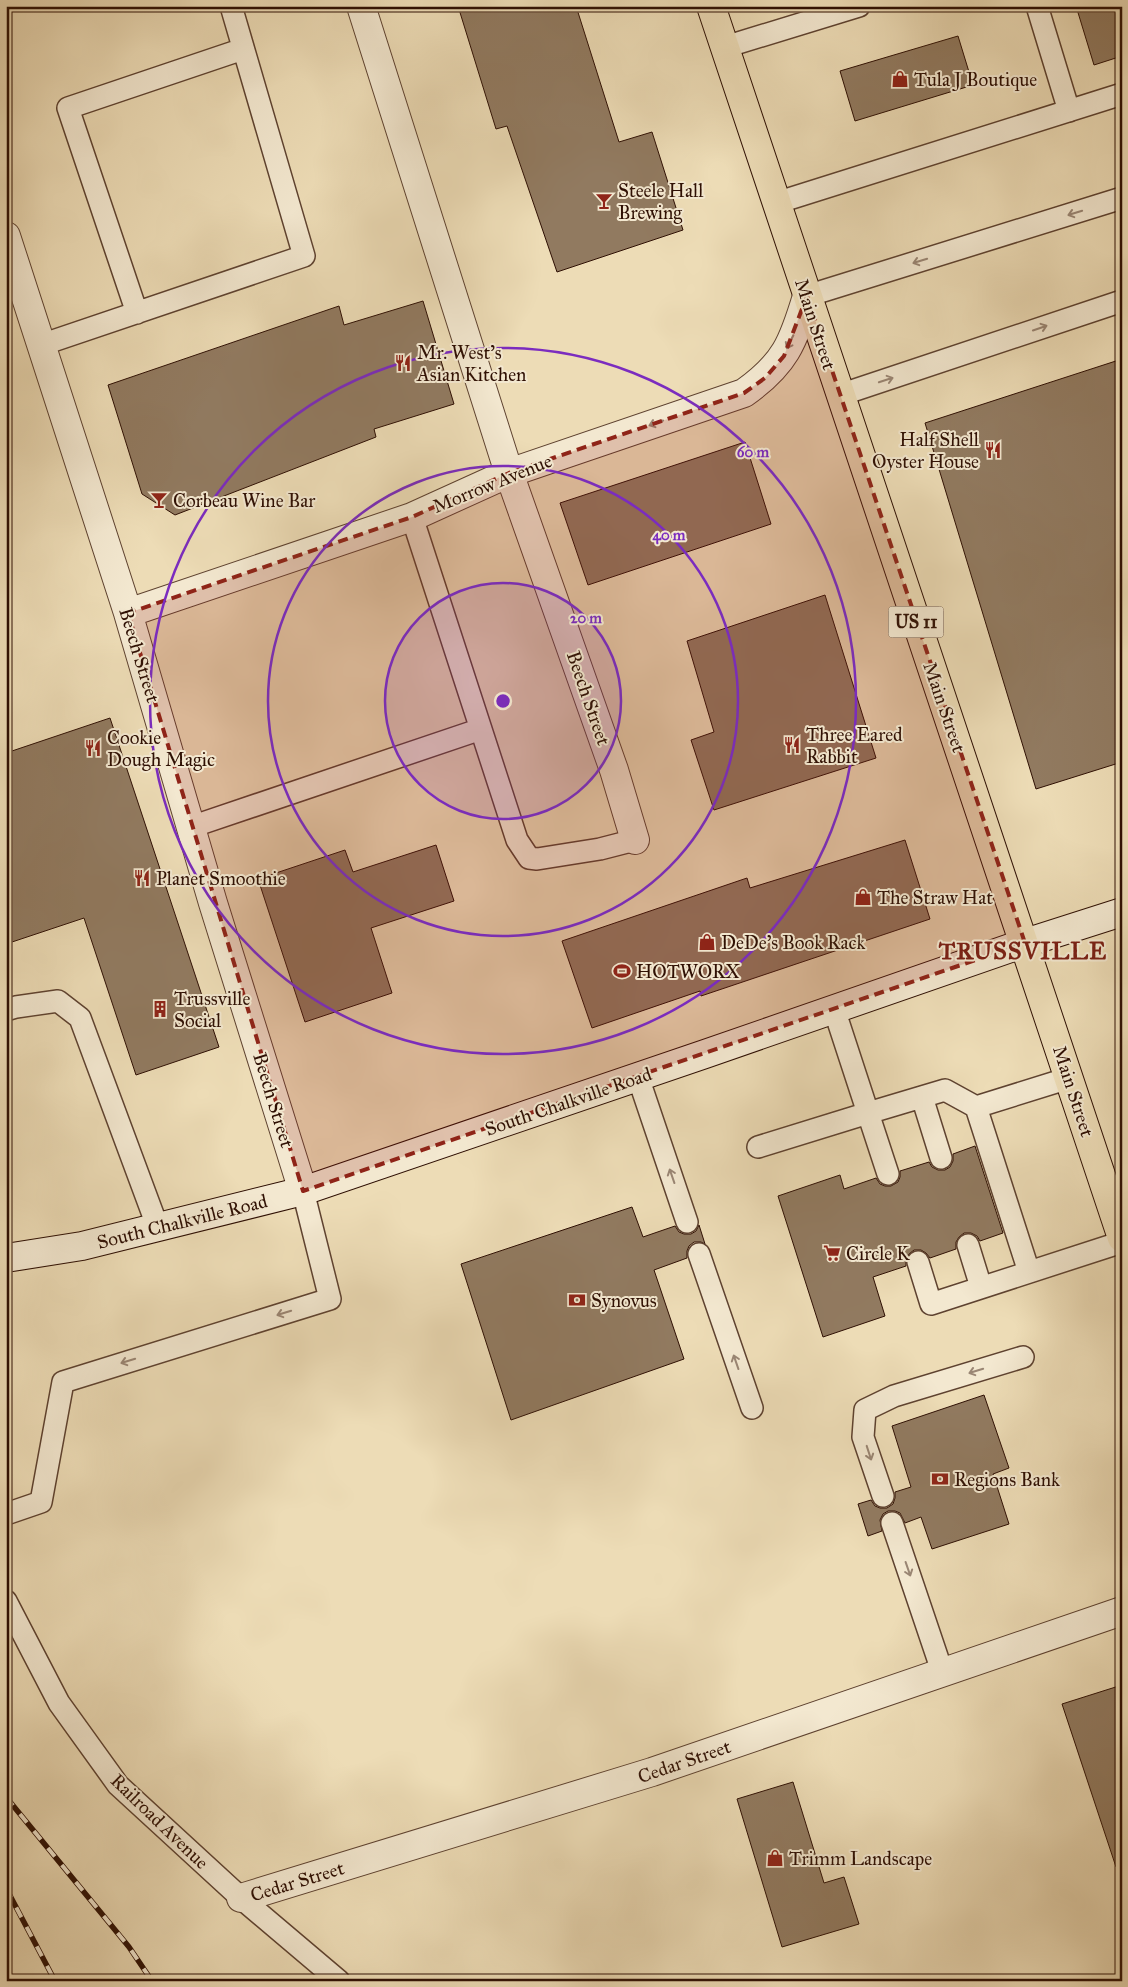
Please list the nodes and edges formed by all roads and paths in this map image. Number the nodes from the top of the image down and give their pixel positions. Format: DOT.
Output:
graph roads {
  1 [pos="231,6"];
  2 [pos="361,6"];
  3 [pos="711,6"];
  4 [pos="859,6"];
  5 [pos="1037,6"];
  6 [pos="724,48"];
  7 [pos="243,49"];
  8 [pos="1122,94"];
  9 [pos="1069,111"];
  10 [pos="1122,198"];
  11 [pos="776,203"];
  12 [pos="6,236"];
  13 [pos="12,277"];
  14 [pos="807,296"];
  15 [pos="1122,301"];
  16 [pos="137,313"];
  17 [pos="41,345"];
  18 [pos="840,395"];
  19 [pos="509,473"];
  20 [pos="412,517"];
  21 [pos="128,613"];
  22 [pos="481,728"];
  23 [pos="191,827"];
  24 [pos="636,840"];
  25 [pos="1122,912"];
  26 [pos="1025,943"];
  27 [pos="834,1009"];
  28 [pos="6,1010"];
  29 [pos="638,1077"];
  30 [pos="1069,1078"];
  31 [pos="922,1097"];
  32 [pos="976,1108"];
  33 [pos="868,1113"];
  34 [pos="758,1147"];
  35 [pos="941,1158"];
  36 [pos="888,1174"];
  37 [pos="303,1191"];
  38 [pos="688,1222"];
  39 [pos="158,1228"];
  40 [pos="1122,1238"];
  41 [pos="1122,1242"];
  42 [pos="968,1246"];
  43 [pos="699,1254"];
  44 [pos="6,1258"];
  45 [pos="918,1262"];
  46 [pos="1029,1272"];
  47 [pos="981,1288"];
  48 [pos="1023,1357"];
  49 [pos="752,1408"];
  50 [pos="883,1496"];
  51 [pos="6,1514"];
  52 [pos="892,1523"];
  53 [pos="6,1601"];
  54 [pos="1122,1611"];
  55 [pos="942,1671"];
  56 [pos="241,1898"];
  57 [pos="339,1981"];
  1 -- 7 [label="lane"];
  2 -- 19 [label="street, Beech Street"];
  3 -- 6 [label="main road, Main Street / US 11"];
  4 -- 6 [label="lane"];
  5 -- 9 [label="lane"];
  6 -- 11 [label="main road, Main Street / US 11"];
  7 -- 16 [label="lane"];
  7 -- 16 [label="lane"];
  8 -- 9 [label="lane"];
  9 -- 11 [label="lane"];
  10 -- 14 [label="lane, one-way"];
  11 -- 14 [label="main road, Main Street / US 11"];
  12 -- 13 [label="street, Beech Street"];
  13 -- 17 [label="street, Beech Street"];
  14 -- 18 [label="main road, Main Street / US 11"];
  14 -- 19 [label="street, Morrow Avenue, one-way"];
  18 -- 15 [label="lane, one-way"];
  16 -- 17 [label="lane"];
  17 -- 21 [label="street, Beech Street"];
  18 -- 26 [label="main road, Main Street / US 11"];
  19 -- 20 [label="street, Morrow Avenue"];
  19 -- 24 [label="street, Beech Street"];
  20 -- 21 [label="street, Morrow Avenue"];
  20 -- 22 [label="lane"];
  21 -- 23 [label="street, Beech Street"];
  22 -- 23 [label="lane"];
  22 -- 24 [label="lane"];
  23 -- 37 [label="street, Beech Street"];
  25 -- 26 [label="street, South Chalkville Road"];
  26 -- 27 [label="street, South Chalkville Road"];
  26 -- 30 [label="main road, Main Street / US 11"];
  27 -- 29 [label="street, South Chalkville Road"];
  27 -- 33 [label="lane"];
  28 -- 39 [label="lane"];
  29 -- 37 [label="street, South Chalkville Road"];
  38 -- 29 [label="lane, one-way"];
  30 -- 32 [label="lane"];
  30 -- 40 [label="main road, Main Street / US 11"];
  31 -- 32 [label="lane"];
  31 -- 33 [label="lane"];
  31 -- 35 [label="lane"];
  32 -- 46 [label="lane"];
  33 -- 34 [label="lane"];
  33 -- 36 [label="lane"];
  37 -- 39 [label="street, South Chalkville Road"];
  37 -- 51 [label="lane, one-way"];
  39 -- 44 [label="street, South Chalkville Road"];
  41 -- 46 [label="lane"];
  42 -- 47 [label="lane"];
  49 -- 43 [label="lane, one-way"];
  45 -- 47 [label="lane"];
  46 -- 47 [label="lane"];
  48 -- 50 [label="lane, one-way"];
  52 -- 55 [label="lane, one-way"];
  53 -- 56 [label="lane, Railroad Avenue"];
  54 -- 55 [label="street, Cedar Street"];
  55 -- 56 [label="street, Cedar Street"];
  56 -- 57 [label="lane, Railroad Avenue"];
}
